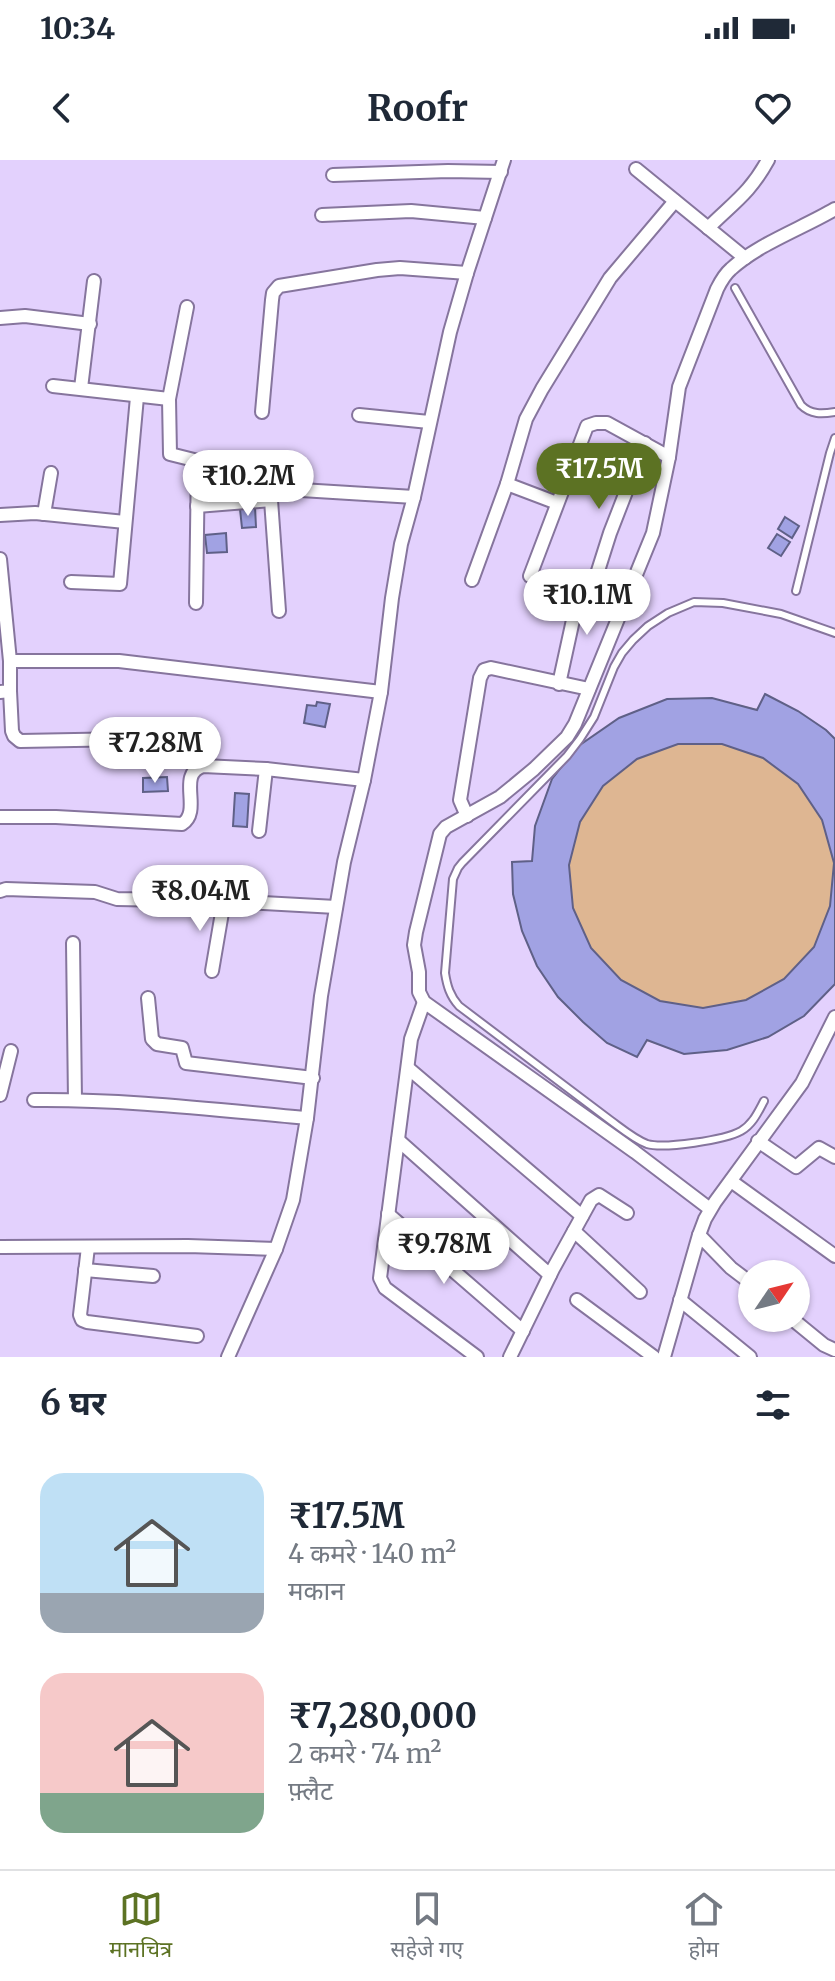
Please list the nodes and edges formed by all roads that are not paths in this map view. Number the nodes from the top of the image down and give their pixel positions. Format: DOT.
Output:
graph roads {
  1 [pos="768,160"];
  2 [pos="502,166"];
  3 [pos="636,169"];
  4 [pos="333,175"];
  5 [pos="675,201"];
  6 [pos="835,209"];
  7 [pos="322,215"];
  8 [pos="485,218"];
  9 [pos="708,228"];
  10 [pos="745,258"];
  11 [pos="467,273"];
  12 [pos="94,281"];
  13 [pos="735,288"];
  14 [pos="187,307"];
  15 [pos="0,318"];
  16 [pos="90,324"];
  17 [pos="53,386"];
  18 [pos="81,388"];
  19 [pos="137,397"];
  20 [pos="169,399"];
  21 [pos="262,412"];
  22 [pos="835,412"];
  23 [pos="359,415"];
  24 [pos="429,422"];
  25 [pos="835,438"];
  26 [pos="645,443"];
  27 [pos="669,457"];
  28 [pos="51,473"];
  29 [pos="507,484"];
  30 [pos="414,497"];
  31 [pos="271,500"];
  32 [pos="557,503"];
  33 [pos="197,506"];
  34 [pos="44,514"];
  35 [pos="0,515"];
  36 [pos="125,522"];
  37 [pos="0,559"];
  38 [pos="530,576"];
  39 [pos="472,580"];
  40 [pos="71,582"];
  41 [pos="796,591"];
  42 [pos="591,593"];
  43 [pos="196,603"];
  44 [pos="623,605"];
  45 [pos="279,611"];
  46 [pos="835,633"];
  47 [pos="10,661"];
  48 [pos="559,684"];
  49 [pos="589,689"];
  50 [pos="5,691"];
  51 [pos="381,692"];
  52 [pos="184,738"];
  53 [pos="266,769"];
  54 [pos="364,780"];
  55 [pos="467,816"];
  56 [pos="0,817"];
  57 [pos="259,831"];
  58 [pos="0,891"];
  59 [pos="224,901"];
  60 [pos="336,907"];
  61 [pos="73,943"];
  62 [pos="212,971"];
  63 [pos="148,998"];
  64 [pos="424,1002"];
  65 [pos="835,1017"];
  66 [pos="11,1051"];
  67 [pos="408,1068"];
  68 [pos="313,1078"];
  69 [pos="0,1095"];
  70 [pos="34,1100"];
  71 [pos="75,1100"];
  72 [pos="764,1101"];
  73 [pos="307,1118"];
  74 [pos="398,1140"];
  75 [pos="758,1141"];
  76 [pos="835,1157"];
  77 [pos="731,1181"];
  78 [pos="710,1209"];
  79 [pos="627,1213"];
  80 [pos="388,1214"];
  81 [pos="582,1216"];
  82 [pos="574,1231"];
  83 [pos="699,1235"];
  84 [pos="0,1247"];
  85 [pos="88,1247"];
  86 [pos="276,1249"];
  87 [pos="835,1256"];
  88 [pos="85,1270"];
  89 [pos="738,1273"];
  90 [pos="550,1275"];
  91 [pos="153,1276"];
  92 [pos="640,1292"];
  93 [pos="577,1300"];
  94 [pos="680,1300"];
  95 [pos="523,1331"];
  96 [pos="808,1332"];
  97 [pos="197,1336"];
  98 [pos="835,1350"];
  99 [pos="228,1357"];
  100 [pos="477,1357"];
  101 [pos="510,1357"];
  102 [pos="654,1357"];
  103 [pos="664,1357"];
  104 [pos="750,1357"];
  1 -- 9 [label="street"];
  2 -- 4 [label="street"];
  2 -- 8 [label="street"];
  3 -- 5 [label="street"];
  5 -- 9 [label="street"];
  5 -- 29 [label="street"];
  6 -- 10 [label="street"];
  7 -- 8 [label="street"];
  8 -- 11 [label="street"];
  9 -- 10 [label="street"];
  10 -- 27 [label="street"];
  11 -- 21 [label="street"];
  11 -- 24 [label="street"];
  12 -- 16 [label="street"];
  13 -- 22 [label="lane"];
  14 -- 20 [label="street"];
  15 -- 16 [label="street"];
  16 -- 18 [label="street"];
  17 -- 18 [label="street"];
  18 -- 19 [label="street"];
  19 -- 20 [label="street"];
  19 -- 36 [label="street"];
  20 -- 33 [label="street"];
  23 -- 24 [label="street"];
  24 -- 30 [label="street"];
  25 -- 41 [label="lane"];
  26 -- 27 [label="street"];
  26 -- 32 [label="street"];
  26 -- 42 [label="street"];
  27 -- 44 [label="street"];
  28 -- 34 [label="street"];
  29 -- 32 [label="street"];
  29 -- 39 [label="street"];
  30 -- 31 [label="street"];
  30 -- 51 [label="street"];
  31 -- 33 [label="street"];
  31 -- 45 [label="street"];
  32 -- 38 [label="street"];
  33 -- 43 [label="street"];
  34 -- 35 [label="street"];
  34 -- 36 [label="street"];
  36 -- 40 [label="street"];
  37 -- 47 [label="street"];
  42 -- 44 [label="street"];
  42 -- 48 [label="street"];
  44 -- 49 [label="street"];
  46 -- 72 [label="lane"];
  47 -- 50 [label="street"];
  47 -- 51 [label="street"];
  48 -- 49 [label="street"];
  48 -- 55 [label="street"];
  49 -- 55 [label="street"];
  50 -- 52 [label="street"];
  51 -- 54 [label="street"];
  53 -- 54 [label="street"];
  53 -- 56 [label="street"];
  53 -- 57 [label="street"];
  54 -- 60 [label="street"];
  55 -- 64 [label="street"];
  58 -- 59 [label="street"];
  59 -- 60 [label="street"];
  59 -- 62 [label="street"];
  60 -- 68 [label="street"];
  61 -- 71 [label="street"];
  63 -- 68 [label="street"];
  64 -- 67 [label="street"];
  64 -- 78 [label="street"];
  65 -- 75 [label="street"];
  66 -- 69 [label="street"];
  67 -- 74 [label="street"];
  67 -- 81 [label="street"];
  68 -- 73 [label="street"];
  70 -- 71 [label="street"];
  71 -- 73 [label="street"];
  73 -- 86 [label="street"];
  74 -- 80 [label="street"];
  74 -- 90 [label="street"];
  75 -- 76 [label="street"];
  75 -- 77 [label="street"];
  77 -- 78 [label="street"];
  77 -- 87 [label="street"];
  78 -- 83 [label="street"];
  79 -- 81 [label="street"];
  80 -- 95 [label="street"];
  80 -- 100 [label="street"];
  81 -- 82 [label="street"];
  82 -- 90 [label="street"];
  82 -- 92 [label="street"];
  83 -- 89 [label="street"];
  83 -- 94 [label="street"];
  84 -- 85 [label="street"];
  85 -- 86 [label="street"];
  85 -- 88 [label="street"];
  86 -- 99 [label="street"];
  88 -- 91 [label="street"];
  88 -- 97 [label="street"];
  90 -- 95 [label="street"];
  93 -- 102 [label="street"];
  94 -- 103 [label="street"];
  94 -- 104 [label="street"];
  95 -- 101 [label="street"];
  96 -- 98 [label="street"];
}
